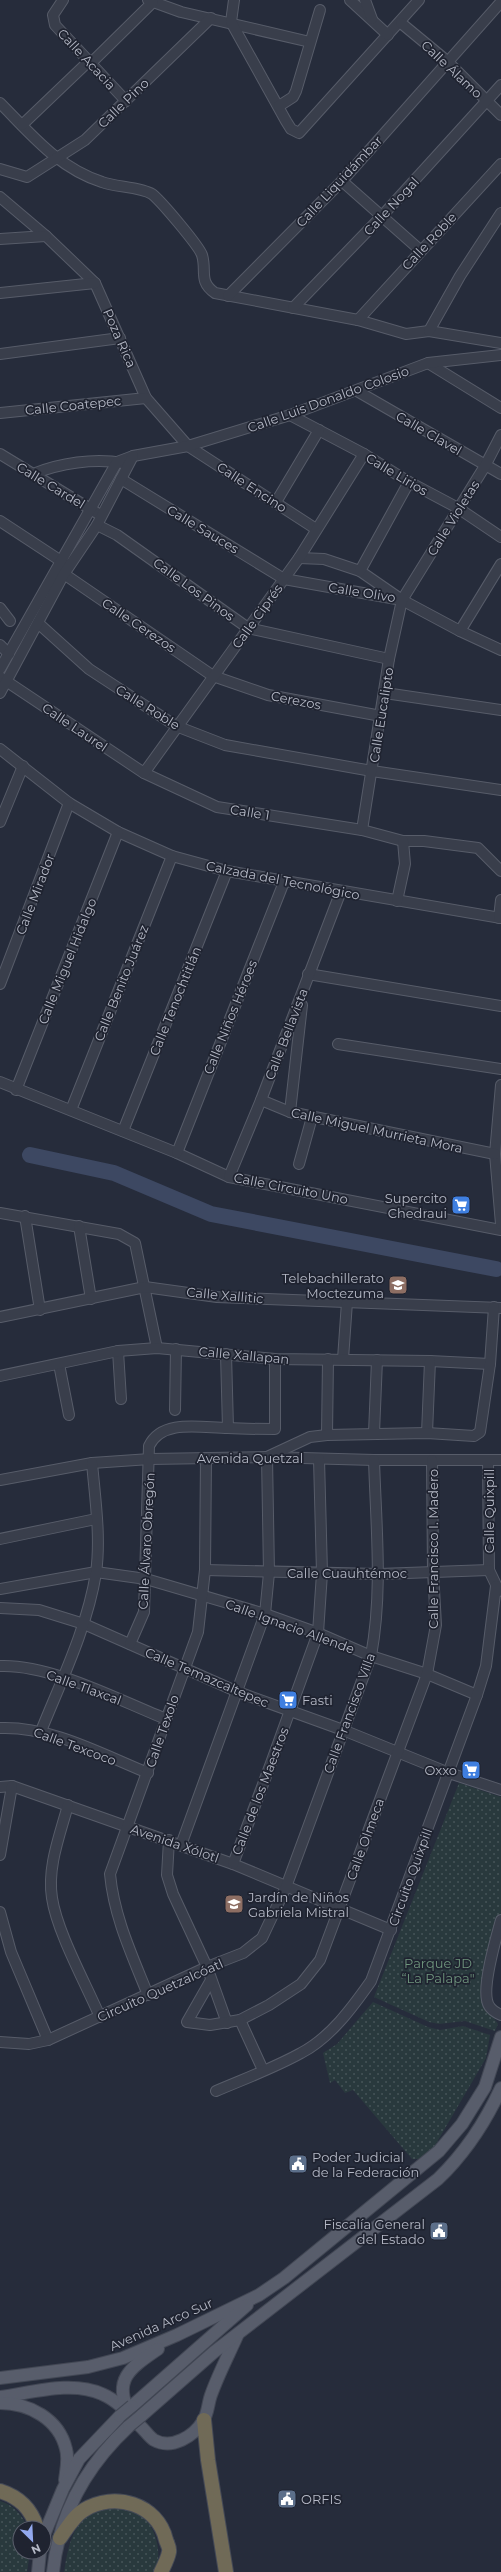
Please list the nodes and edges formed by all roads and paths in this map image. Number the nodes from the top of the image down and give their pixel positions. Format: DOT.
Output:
graph roads {
  1 [pos="63,0"];
  2 [pos="234,0"];
  3 [pos="350,0"];
  4 [pos="365,0"];
  5 [pos="419,0"];
  6 [pos="151,1"];
  7 [pos="501,2"];
  8 [pos="320,10"];
  9 [pos="211,18"];
  10 [pos="373,21"];
  11 [pos="231,22"];
  12 [pos="401,23"];
  13 [pos="388,35"];
  14 [pos="310,42"];
  15 [pos="447,61"];
  16 [pos="90,62"];
  17 [pos="501,85"];
  18 [pos="126,101"];
  19 [pos="486,101"];
  20 [pos="0,102"];
  21 [pos="279,106"];
  22 [pos="501,115"];
  23 [pos="22,125"];
  24 [pos="55,159"];
  25 [pos="501,164"];
  26 [pos="0,169"];
  27 [pos="342,181"];
  28 [pos="0,197"];
  29 [pos="501,213"];
  30 [pos="382,217"];
  31 [pos="46,236"];
  32 [pos="0,239"];
  33 [pos="420,250"];
  34 [pos="96,283"];
  35 [pos="0,293"];
  36 [pos="228,296"];
  37 [pos="293,308"];
  38 [pos="358,320"];
  39 [pos="429,331"];
  40 [pos="120,338"];
  41 [pos="501,343"];
  42 [pos="0,354"];
  43 [pos="501,355"];
  44 [pos="428,363"];
  45 [pos="357,391"];
  46 [pos="146,398"];
  47 [pos="501,408"];
  48 [pos="0,413"];
  49 [pos="290,415"];
  50 [pos="319,430"];
  51 [pos="501,435"];
  52 [pos="188,446"];
  53 [pos="0,454"];
  54 [pos="364,454"];
  55 [pos="131,460"];
  56 [pos="117,462"];
  57 [pos="485,466"];
  58 [pos="33,474"];
  59 [pos="501,474"];
  60 [pos="121,479"];
  61 [pos="409,482"];
  62 [pos="276,502"];
  63 [pos="458,508"];
  64 [pos="92,510"];
  65 [pos="102,516"];
  66 [pos="0,521"];
  67 [pos="97,525"];
  68 [pos="316,529"];
  69 [pos="501,537"];
  70 [pos="299,558"];
  71 [pos="60,561"];
  72 [pos="501,564"];
  73 [pos="67,570"];
  74 [pos="360,571"];
  75 [pos="284,579"];
  76 [pos="402,600"];
  77 [pos="0,608"];
  78 [pos="10,621"];
  79 [pos="38,623"];
  80 [pos="248,628"];
  81 [pos="460,631"];
  82 [pos="0,645"];
  83 [pos="501,650"];
  84 [pos="9,654"];
  85 [pos="389,659"];
  86 [pos="0,669"];
  87 [pos="213,676"];
  88 [pos="3,679"];
  89 [pos="0,693"];
  90 [pos="385,693"];
  91 [pos="501,710"];
  92 [pos="380,716"];
  93 [pos="176,726"];
  94 [pos="0,749"];
  95 [pos="23,766"];
  96 [pos="372,771"];
  97 [pos="144,773"];
  98 [pos="501,790"];
  99 [pos="69,804"];
  100 [pos="0,822"];
  101 [pos="362,830"];
  102 [pos="118,832"];
  103 [pos="403,841"];
  104 [pos="172,856"];
  105 [pos="227,871"];
  106 [pos="501,871"];
  107 [pos="284,882"];
  108 [pos="341,890"];
  109 [pos="501,900"];
  110 [pos="398,901"];
  111 [pos="500,918"];
  112 [pos="308,974"];
  113 [pos="0,984"];
  114 [pos="304,991"];
  115 [pos="501,1006"];
  116 [pos="338,1044"];
  117 [pos="501,1069"];
  118 [pos="0,1082"];
  119 [pos="501,1085"];
  120 [pos="16,1090"];
  121 [pos="261,1100"];
  122 [pos="71,1110"];
  123 [pos="290,1112"];
  124 [pos="312,1117"];
  125 [pos="123,1131"];
  126 [pos="177,1153"];
  127 [pos="494,1154"];
  128 [pos="299,1164"];
  129 [pos="229,1177"];
  130 [pos="0,1213"];
  131 [pos="25,1216"];
  132 [pos="501,1224"];
  133 [pos="79,1226"];
  134 [pos="501,1230"];
  135 [pos="145,1287"];
  136 [pos="91,1299"];
  137 [pos="347,1302"];
  138 [pos="498,1307"];
  139 [pos="40,1310"];
  140 [pos="0,1317"];
  141 [pos="157,1348"];
  142 [pos="176,1349"];
  143 [pos="118,1351"];
  144 [pos="226,1354"];
  145 [pos="275,1359"];
  146 [pos="328,1359"];
  147 [pos="343,1359"];
  148 [pos="377,1360"];
  149 [pos="430,1361"];
  150 [pos="59,1364"];
  151 [pos="490,1364"];
  152 [pos="0,1376"];
  153 [pos="121,1399"];
  154 [pos="175,1410"];
  155 [pos="69,1415"];
  156 [pos="228,1428"];
  157 [pos="374,1433"];
  158 [pos="427,1433"];
  159 [pos="327,1435"];
  160 [pos="267,1457"];
  161 [pos="206,1458"];
  162 [pos="150,1459"];
  163 [pos="319,1459"];
  164 [pos="374,1460"];
  165 [pos="432,1460"];
  166 [pos="488,1460"];
  167 [pos="501,1460"];
  168 [pos="92,1463"];
  169 [pos="0,1480"];
  170 [pos="96,1519"];
  171 [pos="0,1539"];
  172 [pos="205,1570"];
  173 [pos="489,1570"];
  174 [pos="433,1571"];
  175 [pos="96,1572"];
  176 [pos="269,1573"];
  177 [pos="322,1573"];
  178 [pos="378,1574"];
  179 [pos="146,1579"];
  180 [pos="496,1586"];
  181 [pos="0,1589"];
  182 [pos="204,1595"];
  183 [pos="501,1595"];
  184 [pos="0,1608"];
  185 [pos="265,1614"];
  186 [pos="84,1624"];
  187 [pos="318,1633"];
  188 [pos="130,1644"];
  189 [pos="371,1656"];
  190 [pos="0,1666"];
  191 [pos="185,1668"];
  192 [pos="427,1674"];
  193 [pos="62,1678"];
  194 [pos="238,1692"];
  195 [pos="477,1695"];
  196 [pos="290,1710"];
  197 [pos="166,1718"];
  198 [pos="0,1728"];
  199 [pos="342,1730"];
  200 [pos="41,1731"];
  201 [pos="397,1753"];
  202 [pos="148,1773"];
  203 [pos="448,1773"];
  204 [pos="12,1786"];
  205 [pos="0,1787"];
  206 [pos="501,1790"];
  207 [pos="68,1806"];
  208 [pos="127,1827"];
  209 [pos="169,1840"];
  210 [pos="181,1845"];
  211 [pos="0,1855"];
  212 [pos="233,1864"];
  213 [pos="286,1887"];
  214 [pos="338,1909"];
  215 [pos="0,1912"];
  216 [pos="501,1920"];
  217 [pos="391,1930"];
  218 [pos="207,1967"];
  219 [pos="211,1980"];
  220 [pos="148,1995"];
  221 [pos="501,2015"];
  222 [pos="100,2017"];
  223 [pos="240,2020"];
  224 [pos="227,2023"];
  225 [pos="501,2037"];
  226 [pos="48,2040"];
  227 [pos="0,2042"];
  228 [pos="263,2070"];
  229 [pos="501,2088"];
  230 [pos="216,2091"];
  231 [pos="259,2295"];
  232 [pos="177,2335"];
  233 [pos="238,2335"];
  234 [pos="0,2378"];
  235 [pos="0,2397"];
  236 [pos="0,2403"];
  237 [pos="131,2416"];
  238 [pos="204,2420"];
  239 [pos="63,2490"];
  240 [pos="0,2491"];
  241 [pos="33,2520"];
  242 [pos="50,2520"];
  243 [pos="60,2538"];
  244 [pos="39,2560"];
  245 [pos="38,2572"];
  246 [pos="53,2572"];
  247 [pos="161,2572"];
  248 [pos="226,2572"];
  1 -- 16 [label="street, Calle Acacia"];
  2 -- 11 [label="street"];
  3 -- 10 [label="street"];
  4 -- 10 [label="street"];
  5 -- 12 [label="street"];
  6 -- 9 [label="street"];
  6 -- 16 [label="street"];
  7 -- 15 [label="street, Calle Liquidámbar"];
  8 -- 14 [label="street"];
  9 -- 11 [label="street"];
  9 -- 18 [label="street, Calle Pino"];
  10 -- 13 [label="street"];
  11 -- 14 [label="street"];
  11 -- 21 [label="street"];
  12 -- 13 [label="street"];
  12 -- 15 [label="street, Calle Álamo"];
  13 -- 21 [label="street"];
  14 -- 21 [label="street"];
  15 -- 19 [label="street, Calle Álamo"];
  15 -- 27 [label="street, Calle Liquidámbar"];
  16 -- 18 [label="street, Calle Acacia"];
  16 -- 23 [label="street"];
  17 -- 19 [label="street, Calle Nogal"];
  18 -- 24 [label="street, Calle Pino"];
  19 -- 22 [label="street, Calle Álamo"];
  19 -- 30 [label="street, Calle Nogal"];
  20 -- 23 [label="street"];
  23 -- 24 [label="street"];
  24 -- 26 [label="street, Calle Pino"];
  24 -- 36 [label="street"];
  25 -- 33 [label="street, Calle Roble"];
  27 -- 30 [label="street"];
  27 -- 36 [label="street, Calle Liquidámbar"];
  28 -- 31 [label="street, Poza Rica"];
  29 -- 39 [label="street"];
  30 -- 33 [label="street"];
  30 -- 37 [label="street, Calle Nogal"];
  31 -- 32 [label="street"];
  31 -- 34 [label="street, Poza Rica"];
  33 -- 38 [label="street, Calle Roble"];
  34 -- 35 [label="street"];
  34 -- 40 [label="street, Poza Rica"];
  36 -- 37 [label="street"];
  37 -- 38 [label="street"];
  38 -- 39 [label="street"];
  39 -- 41 [label="street"];
  40 -- 42 [label="street"];
  40 -- 46 [label="street, Poza Rica"];
  43 -- 44 [label="street, Calle Luis Donaldo Colosio"];
  44 -- 45 [label="street, Calle Luis Donaldo Colosio"];
  44 -- 47 [label="street"];
  45 -- 49 [label="street, Calle Luis Donaldo Colosio"];
  45 -- 57 [label="street, Calle Clavel"];
  46 -- 48 [label="street, Calle Coatepec"];
  46 -- 52 [label="street, Poza Rica"];
  49 -- 50 [label="street, Calle Lirios"];
  49 -- 52 [label="street, Calle Luis Donaldo Colosio"];
  50 -- 54 [label="street, Calle Lirios"];
  50 -- 62 [label="street"];
  51 -- 57 [label="street, Calle Violetas"];
  52 -- 55 [label="street, Calle Luis Donaldo Colosio"];
  52 -- 62 [label="street, Calle Encino"];
  53 -- 58 [label="street, Calle Cardel"];
  54 -- 61 [label="street, Calle Lirios"];
  54 -- 68 [label="street, Calle Ciprés"];
  55 -- 56 [label="street, Calle Luis Donaldo Colosio"];
  55 -- 60 [label="street"];
  56 -- 58 [label="street, Calle Luis Donaldo Colosio"];
  56 -- 64 [label="street"];
  57 -- 59 [label="street, Calle Clavel"];
  57 -- 63 [label="street, Calle Violetas"];
  58 -- 64 [label="street, Calle Cardel"];
  60 -- 65 [label="street"];
  60 -- 75 [label="street, Calle Sauces"];
  61 -- 63 [label="street, Calle Lirios"];
  61 -- 74 [label="street"];
  62 -- 68 [label="street, Calle Encino"];
  63 -- 69 [label="street, Calle Lirios"];
  63 -- 76 [label="street, Calle Violetas"];
  64 -- 65 [label="street, Calle Cardel"];
  64 -- 71 [label="street"];
  65 -- 67 [label="street"];
  66 -- 71 [label="street, Calle Cerezos"];
  67 -- 73 [label="street"];
  67 -- 80 [label="street, Calle Los Pinos"];
  68 -- 70 [label="street, Calle Ciprés"];
  70 -- 74 [label="street, Calle Olivo"];
  70 -- 75 [label="street, Calle Ciprés"];
  71 -- 73 [label="street, Calle Cerezos"];
  71 -- 84 [label="street"];
  72 -- 81 [label="street"];
  73 -- 79 [label="street"];
  73 -- 87 [label="street, Calle Cerezos"];
  74 -- 76 [label="street, Calle Olivo"];
  75 -- 76 [label="street, Calle Olivo"];
  75 -- 80 [label="street, Calle Ciprés"];
  76 -- 81 [label="street"];
  76 -- 85 [label="street, Calle Eucalipto"];
  77 -- 78 [label="street"];
  79 -- 88 [label="street"];
  79 -- 93 [label="street, Calle Roble"];
  80 -- 85 [label="street, Calle Los Pinos"];
  80 -- 87 [label="street, Calle Ciprés"];
  81 -- 83 [label="street"];
  82 -- 84 [label="street"];
  84 -- 86 [label="street"];
  85 -- 90 [label="street, Calle Eucalipto"];
  87 -- 92 [label="street, Cerezos"];
  87 -- 93 [label="street, Calle Ciprés"];
  88 -- 89 [label="street"];
  88 -- 97 [label="street, Calle Laurel"];
  90 -- 91 [label="street"];
  90 -- 92 [label="street, Calle Eucalipto"];
  92 -- 96 [label="street, Calle Eucalipto"];
  93 -- 96 [label="street, Calle Roble"];
  93 -- 97 [label="street, Calle Ciprés"];
  94 -- 95 [label="street, Calzada del Tecnológico"];
  95 -- 99 [label="street, Calzada del Tecnológico"];
  95 -- 100 [label="street"];
  96 -- 98 [label="street, Calle Roble"];
  96 -- 101 [label="street, Calle Eucalipto"];
  97 -- 101 [label="street, Calle 1"];
  99 -- 102 [label="street, Calzada del Tecnológico"];
  99 -- 113 [label="street, Calle Mirador"];
  101 -- 103 [label="street, Calle 1"];
  102 -- 104 [label="street, Calzada del Tecnológico"];
  102 -- 120 [label="street, Calle Miguel Hidalgo"];
  103 -- 106 [label="street, Calle 1"];
  103 -- 110 [label="street"];
  104 -- 105 [label="street, Calzada del Tecnológico"];
  104 -- 122 [label="street, Calle Benito Juárez"];
  105 -- 107 [label="street, Calzada del Tecnológico"];
  105 -- 125 [label="street, Calle Tenochtitlán"];
  107 -- 108 [label="street, Calzada del Tecnológico"];
  107 -- 126 [label="street, Calle Niños Héroes"];
  108 -- 110 [label="street, Calzada del Tecnológico"];
  108 -- 112 [label="street, Calle Bellavista"];
  109 -- 111 [label="street"];
  110 -- 111 [label="street, Calzada del Tecnológico"];
  112 -- 114 [label="street, Calle Bellavista"];
  112 -- 115 [label="street"];
  114 -- 121 [label="street, Calle Bellavista"];
  114 -- 123 [label="street"];
  116 -- 117 [label="street"];
  118 -- 120 [label="street, Calle Circuito Uno"];
  119 -- 127 [label="street"];
  120 -- 122 [label="street, Calle Circuito Uno"];
  121 -- 123 [label="street, Calle Miguel Murrieta Mora"];
  121 -- 129 [label="street, Calle Bellavista"];
  122 -- 125 [label="street, Calle Circuito Uno"];
  123 -- 124 [label="street, Calle Miguel Murrieta Mora"];
  124 -- 127 [label="street, Calle Miguel Murrieta Mora"];
  124 -- 128 [label="street"];
  125 -- 126 [label="street, Calle Circuito Uno"];
  126 -- 129 [label="street, Calle Circuito Uno"];
  127 -- 132 [label="street"];
  129 -- 134 [label="street, Calle Circuito Uno"];
  130 -- 131 [label="street"];
  131 -- 133 [label="street"];
  131 -- 139 [label="street"];
  133 -- 135 [label="street"];
  133 -- 136 [label="street"];
  135 -- 136 [label="street, Calle Xallitic"];
  135 -- 137 [label="street, Calle Xallitic"];
  135 -- 141 [label="street"];
  136 -- 139 [label="street, Calle Xallitic"];
  137 -- 138 [label="street, Calle Xallitic"];
  137 -- 147 [label="street"];
  138 -- 151 [label="street"];
  139 -- 140 [label="street, Calle Xallitic"];
  141 -- 142 [label="street, Calle Xallapan"];
  141 -- 143 [label="street, Calle Xallapan"];
  142 -- 144 [label="street, Calle Xallapan"];
  142 -- 154 [label="street"];
  143 -- 150 [label="street, Calle Xallapan"];
  143 -- 153 [label="street"];
  144 -- 145 [label="street, Calle Xallapan"];
  144 -- 156 [label="street"];
  145 -- 146 [label="street, Calle Xallapan"];
  145 -- 156 [label="street, Calle Álvaro Obregón"];
  146 -- 147 [label="street, Calle Xallapan"];
  146 -- 159 [label="street"];
  147 -- 148 [label="street, Calle Xallapan"];
  148 -- 149 [label="street, Calle Xallapan"];
  148 -- 157 [label="street"];
  149 -- 151 [label="street, Calle Xallapan"];
  149 -- 158 [label="street"];
  150 -- 152 [label="street, Calle Xallapan"];
  150 -- 155 [label="street"];
  151 -- 158 [label="street"];
  156 -- 162 [label="street, Calle Álvaro Obregón"];
  157 -- 158 [label="street"];
  157 -- 159 [label="street"];
  159 -- 160 [label="street"];
  160 -- 161 [label="street, Avenida Quetzal"];
  160 -- 163 [label="street, Avenida Quetzal"];
  160 -- 176 [label="street"];
  161 -- 162 [label="street, Avenida Quetzal"];
  161 -- 172 [label="street, Calle Texolo"];
  162 -- 168 [label="street, Avenida Quetzal"];
  162 -- 179 [label="street, Calle Álvaro Obregón"];
  163 -- 164 [label="street, Avenida Quetzal"];
  163 -- 177 [label="street, Calle de los Maestros"];
  164 -- 165 [label="street, Avenida Quetzal"];
  164 -- 178 [label="street, Calle Francisco Villa"];
  165 -- 166 [label="street, Avenida Quetzal"];
  165 -- 174 [label="street, Calle Francisco I. Madero"];
  166 -- 167 [label="street, Avenida Quetzal"];
  166 -- 173 [label="street, Calle Quixpill"];
  168 -- 169 [label="street, Avenida Quetzal"];
  168 -- 170 [label="street"];
  170 -- 171 [label="street"];
  170 -- 175 [label="street"];
  172 -- 176 [label="street, Calle Cuauhtémoc"];
  172 -- 182 [label="street, Calle Texolo"];
  173 -- 174 [label="street, Calle Cuauhtémoc"];
  173 -- 180 [label="street, Calle Quixpill"];
  174 -- 178 [label="street, Calle Cuauhtémoc"];
  174 -- 192 [label="street, Calle Francisco I. Madero"];
  175 -- 179 [label="street"];
  175 -- 181 [label="street"];
  175 -- 186 [label="street"];
  176 -- 177 [label="street, Calle Cuauhtémoc"];
  176 -- 185 [label="street"];
  177 -- 178 [label="street, Calle Cuauhtémoc"];
  177 -- 187 [label="street, Calle de los Maestros"];
  178 -- 189 [label="street, Calle Francisco Villa"];
  179 -- 182 [label="street, Calle Ignacio Allende"];
  179 -- 188 [label="street, Calle Álvaro Obregón"];
  180 -- 183 [label="street, Calle Quixpill"];
  180 -- 195 [label="street, Circuito Quixpill"];
  182 -- 185 [label="street, Calle Ignacio Allende"];
  182 -- 191 [label="street, Calle Texolo"];
  184 -- 186 [label="street, Calle Temazcaltepec"];
  185 -- 187 [label="street, Calle Ignacio Allende"];
  185 -- 194 [label="street"];
  186 -- 188 [label="street, Calle Temazcaltepec"];
  186 -- 193 [label="street"];
  187 -- 189 [label="street, Calle Ignacio Allende"];
  187 -- 196 [label="street, Calle de los Maestros"];
  188 -- 191 [label="street, Calle Temazcaltepec"];
  189 -- 192 [label="street, Calle Ignacio Allende"];
  189 -- 199 [label="street, Calle Francisco Villa"];
  190 -- 193 [label="street, Calle Tlaxcal"];
  191 -- 194 [label="street, Calle Temazcaltepec"];
  191 -- 197 [label="street, Calle Texolo"];
  192 -- 195 [label="street, Calle Ignacio Allende"];
  192 -- 201 [label="street, Calle Francisco I. Madero"];
  193 -- 197 [label="street, Calle Tlaxcal"];
  193 -- 200 [label="street"];
  194 -- 196 [label="street, Calle Temazcaltepec"];
  194 -- 210 [label="street"];
  195 -- 203 [label="street, Circuito Quixpill"];
  196 -- 199 [label="street, Calle Temazcaltepec"];
  196 -- 212 [label="street, Calle de los Maestros"];
  197 -- 202 [label="street, Calle Texolo"];
  198 -- 200 [label="street, Calle Texcoco"];
  199 -- 201 [label="street, Calle Temazcaltepec"];
  199 -- 213 [label="street, Calle Francisco Villa"];
  200 -- 202 [label="street, Calle Texcoco"];
  201 -- 203 [label="street, Calle Temazcaltepec"];
  201 -- 214 [label="street, Calle Olmeca"];
  202 -- 208 [label="street, Calle Texolo"];
  203 -- 206 [label="street, Calle Temazcaltepec"];
  203 -- 217 [label="street, Circuito Quixpill"];
  204 -- 205 [label="street, Avenida Xólotl"];
  204 -- 207 [label="street, Avenida Xólotl"];
  204 -- 211 [label="street"];
  207 -- 208 [label="street, Avenida Xólotl"];
  207 -- 222 [label="street"];
  208 -- 209 [label="street, Avenida Xólotl"];
  208 -- 220 [label="street, Calle Texolo"];
  209 -- 210 [label="street, Avenida Xólotl"];
  209 -- 218 [label="street"];
  210 -- 212 [label="street, Avenida Xólotl"];
  212 -- 213 [label="street, Avenida Xólotl"];
  213 -- 214 [label="street, Avenida Xólotl"];
  213 -- 218 [label="street, Circuito Quetzalcóatl"];
  214 -- 217 [label="street, Avenida Xólotl"];
  214 -- 223 [label="street, Calle Olmeca"];
  215 -- 226 [label="street"];
  216 -- 221 [label="street"];
  217 -- 228 [label="street, Circuito Quixpill"];
  218 -- 219 [label="street"];
  218 -- 220 [label="street, Circuito Quetzalcóatl"];
  219 -- 224 [label="street"];
  219 -- 224 [label="street, Calle Olmeca"];
  220 -- 222 [label="street, Circuito Quetzalcóatl"];
  222 -- 226 [label="street, Circuito Quetzalcóatl"];
  223 -- 224 [label="street, Calle Olmeca"];
  223 -- 228 [label="street"];
  225 -- 231 [label="main road, Avenida Arco Sur"];
  226 -- 227 [label="street, Circuito Quetzalcóatl"];
  228 -- 230 [label="street, Circuito Quixpill"];
  229 -- 233 [label="main road"];
  231 -- 232 [label="main road, Avenida Arco Sur"];
  231 -- 237 [label="main road, Avenida Arco Sur"];
  232 -- 234 [label="main road, Avenida Arco Sur"];
  232 -- 237 [label="main road"];
  233 -- 237 [label="main road"];
  233 -- 238 [label="main road"];
  235 -- 237 [label="main road"];
  236 -- 239 [label="main road"];
  237 -- 238 [label="main road"];
  237 -- 239 [label="main road"];
  237 -- 243 [label="main road"];
  238 -- 248 [label="highway"];
  239 -- 242 [label="main road"];
  240 -- 241 [label="highway"];
  243 -- 246 [label="main road"];
  243 -- 247 [label="highway"];
  244 -- 245 [label="main road"];
}
